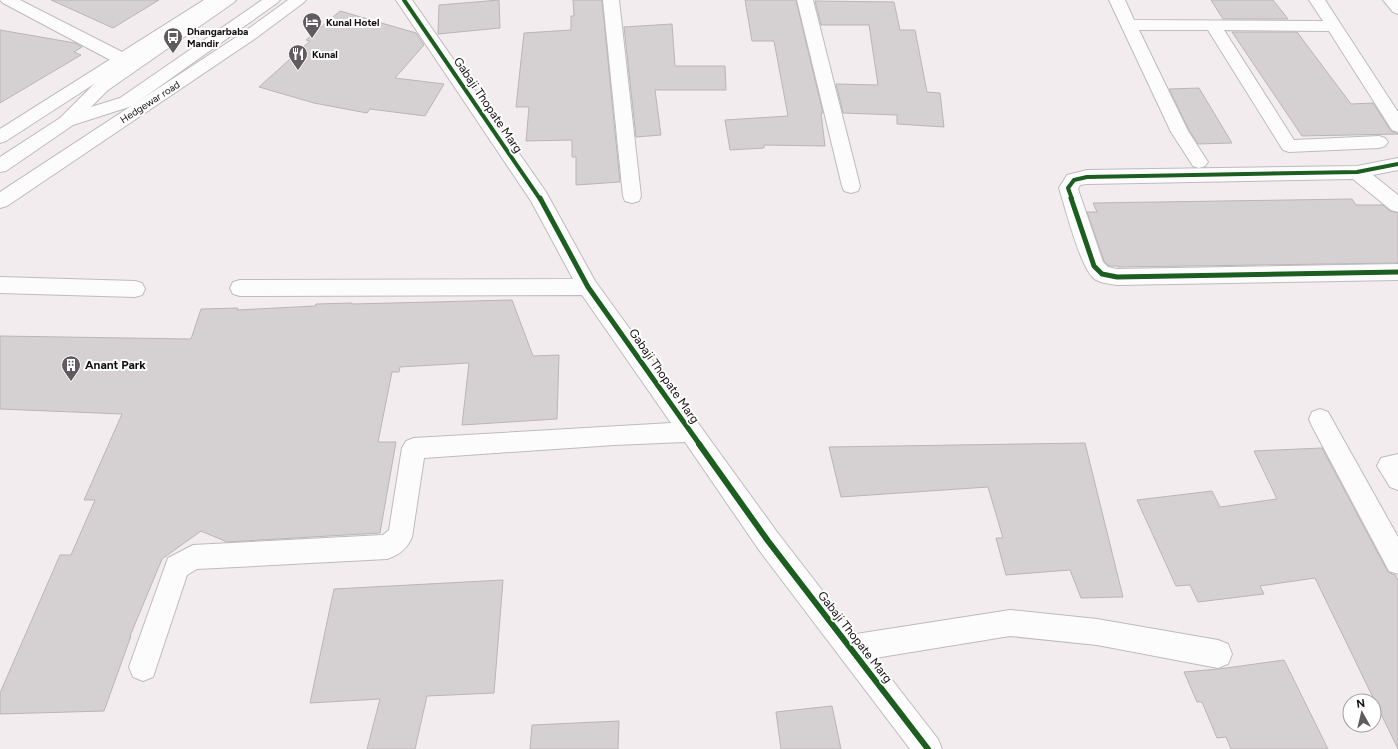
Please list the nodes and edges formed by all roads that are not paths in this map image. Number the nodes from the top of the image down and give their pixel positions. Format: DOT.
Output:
graph roads {
  1 [pos="8,0"];
  2 [pos="214,0"];
  3 [pos="228,0"];
  4 [pos="272,0"];
  5 [pos="298,0"];
  6 [pos="404,0"];
  7 [pos="611,0"];
  8 [pos="806,0"];
  9 [pos="1117,0"];
  10 [pos="1318,0"];
  11 [pos="1391,0"];
  12 [pos="1398,9"];
  13 [pos="1130,25"];
  14 [pos="1213,25"];
  15 [pos="1334,26"];
  16 [pos="122,59"];
  17 [pos="66,122"];
  18 [pos="1398,126"];
  19 [pos="0,137"];
  20 [pos="1379,142"];
  21 [pos="1199,162"];
  22 [pos="1398,164"];
  23 [pos="0,166"];
  24 [pos="1358,172"];
  25 [pos="851,186"];
  26 [pos="632,196"];
  27 [pos="0,201"];
  28 [pos="1398,205"];
  29 [pos="1398,272"];
  30 [pos="0,285"];
  31 [pos="588,287"];
  32 [pos="240,288"];
  33 [pos="135,289"];
  34 [pos="1320,419"];
  35 [pos="692,432"];
  36 [pos="1398,465"];
  37 [pos="1398,479"];
  38 [pos="1398,562"];
  39 [pos="851,648"];
  40 [pos="1218,654"];
  41 [pos="143,667"];
  42 [pos="928,749"];
  1 -- 16 [label="street"];
  2 -- 16 [label="street"];
  3 -- 17 [label="street"];
  4 -- 17 [label="street"];
  5 -- 27 [label="street, Hedgewar road"];
  6 -- 31 [label="street, Gabaji Thopate Marg"];
  7 -- 26 [label="street"];
  8 -- 25 [label="street"];
  9 -- 13 [label="street"];
  10 -- 15 [label="street"];
  11 -- 12 [label="street"];
  13 -- 14 [label="street"];
  13 -- 21 [label="street"];
  14 -- 15 [label="street"];
  14 -- 20 [label="street"];
  15 -- 18 [label="street"];
  16 -- 19 [label="street"];
  17 -- 23 [label="street"];
  22 -- 24 [label="street"];
  24 -- 28 [label="street"];
  24 -- 29 [label="street"];
  30 -- 33 [label="street"];
  31 -- 32 [label="street"];
  31 -- 35 [label="street, Gabaji Thopate Marg"];
  34 -- 38 [label="street"];
  35 -- 39 [label="street, Gabaji Thopate Marg"];
  35 -- 41 [label="street"];
  36 -- 37 [label="street"];
  39 -- 40 [label="street"];
  39 -- 42 [label="street, Gabaji Thopate Marg"];
}
